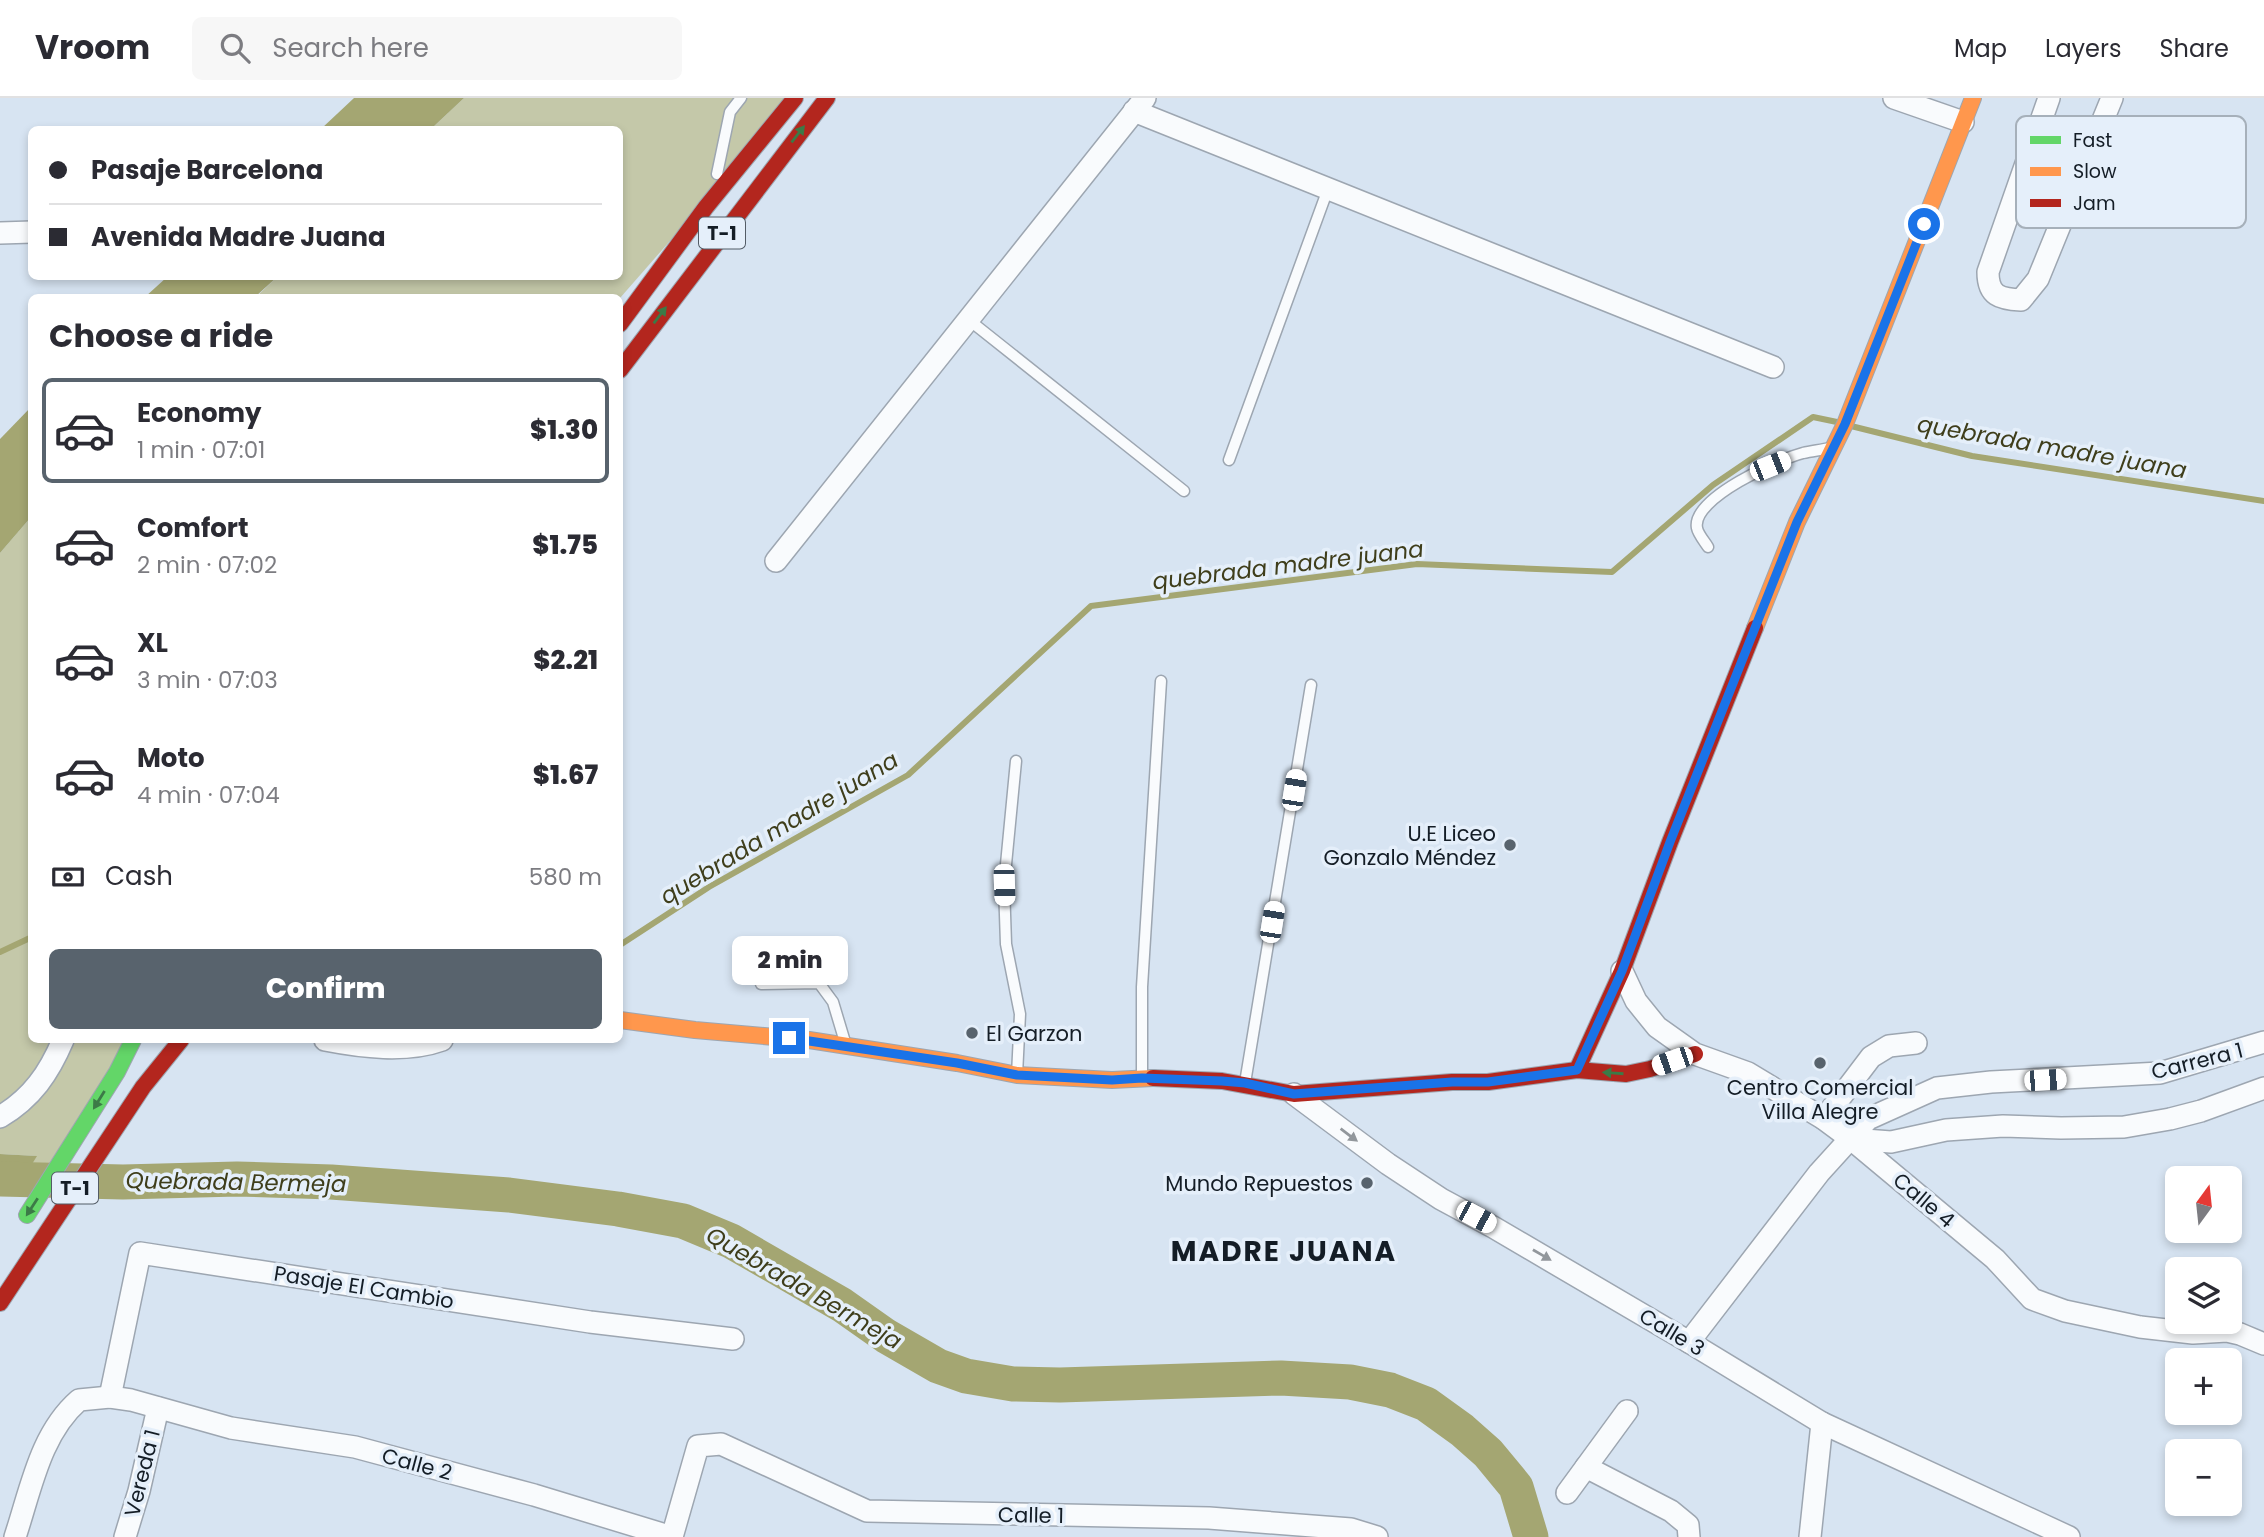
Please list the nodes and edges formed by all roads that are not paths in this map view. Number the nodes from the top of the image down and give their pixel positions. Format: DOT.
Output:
graph roads {
  1 [pos="741,98"];
  2 [pos="795,98"];
  3 [pos="827,98"];
  4 [pos="1894,98"];
  5 [pos="1973,98"];
  6 [pos="2049,98"];
  7 [pos="2112,98"];
  8 [pos="1140,105"];
  9 [pos="2043,116"];
  10 [pos="2105,116"];
  11 [pos="1963,122"];
  12 [pos="1328,189"];
  13 [pos="2016,192"];
  14 [pos="706,207"];
  15 [pos="2059,228"];
  16 [pos="28,232"];
  17 [pos="0,233"];
  18 [pos="623,320"];
  19 [pos="968,320"];
  20 [pos="623,366"];
  21 [pos="1773,368"];
  22 [pos="1833,448"];
  23 [pos="1228,460"];
  24 [pos="1184,491"];
  25 [pos="1708,547"];
  26 [pos="776,561"];
  27 [pos="1161,681"];
  28 [pos="1311,685"];
  29 [pos="1016,761"];
  30 [pos="1622,971"];
  31 [pos="761,984"];
  32 [pos="623,1020"];
  33 [pos="2264,1042"];
  34 [pos="62,1043"];
  35 [pos="131,1043"];
  36 [pos="179,1043"];
  37 [pos="342,1043"];
  38 [pos="433,1043"];
  39 [pos="1916,1043"];
  40 [pos="845,1045"];
  41 [pos="1695,1054"];
  42 [pos="1577,1070"];
  43 [pos="1017,1075"];
  44 [pos="1142,1078"];
  45 [pos="1245,1083"];
  46 [pos="2264,1087"];
  47 [pos="1294,1094"];
  48 [pos="0,1117"];
  49 [pos="1824,1119"];
  50 [pos="1851,1139"];
  51 [pos="18,1229"];
  52 [pos="0,1303"];
  53 [pos="733,1339"];
  54 [pos="1689,1342"];
  55 [pos="2264,1345"];
  56 [pos="110,1397"];
  57 [pos="158,1408"];
  58 [pos="1627,1412"];
  59 [pos="1822,1423"];
  60 [pos="1586,1467"];
  61 [pos="1567,1493"];
  62 [pos="2042,1531"];
  63 [pos="15,1537"];
  64 [pos="125,1537"];
  65 [pos="672,1537"];
  66 [pos="1377,1537"];
  67 [pos="1689,1537"];
  68 [pos="1810,1537"];
  69 [pos="2069,1537"];
  1 -- 14 [label="lane"];
  2 -- 14 [label="main road, T-1"];
  20 -- 3 [label="main road, T-1, one-way"];
  4 -- 11 [label="street"];
  5 -- 11 [label="main road"];
  6 -- 9 [label="street"];
  7 -- 10 [label="street"];
  8 -- 12 [label="street"];
  8 -- 19 [label="street"];
  11 -- 22 [label="main road"];
  12 -- 21 [label="street"];
  12 -- 23 [label="lane"];
  13 -- 15 [label="street"];
  14 -- 18 [label="main road, T-1"];
  16 -- 17 [label="street"];
  19 -- 24 [label="lane"];
  19 -- 26 [label="street"];
  22 -- 25 [label="lane"];
  22 -- 30 [label="main road"];
  27 -- 44 [label="lane"];
  28 -- 45 [label="lane"];
  29 -- 43 [label="lane"];
  30 -- 41 [label="street, Calle 4"];
  30 -- 42 [label="main road"];
  31 -- 40 [label="lane"];
  32 -- 40 [label="main road"];
  33 -- 50 [label="street, Carrera 1"];
  34 -- 48 [label="street"];
  35 -- 51 [label="main road, T-1, one-way"];
  36 -- 52 [label="main road, T-1"];
  37 -- 38 [label="street"];
  39 -- 49 [label="street"];
  40 -- 43 [label="main road"];
  41 -- 42 [label="main road, one-way"];
  41 -- 49 [label="street, Calle 4"];
  42 -- 47 [label="main road"];
  43 -- 44 [label="main road"];
  44 -- 45 [label="main road"];
  45 -- 47 [label="main road"];
  46 -- 50 [label="street"];
  47 -- 54 [label="street, Calle 3, one-way"];
  49 -- 50 [label="street, Calle 4"];
  50 -- 54 [label="street, Carrera 1"];
  50 -- 55 [label="street, Calle 4"];
  53 -- 56 [label="street, Pasaje El Cambio"];
  54 -- 59 [label="street, Calle 3"];
  56 -- 57 [label="street, Calle 2"];
  56 -- 63 [label="street, Calle 2"];
  57 -- 64 [label="street, Vereda 1"];
  57 -- 65 [label="street, Calle 2"];
  58 -- 60 [label="street"];
  59 -- 62 [label="street, Calle 3"];
  59 -- 68 [label="street"];
  60 -- 61 [label="street"];
  60 -- 67 [label="street"];
  62 -- 69 [label="street, Calle 3"];
  65 -- 66 [label="street, Calle 1"];
}
